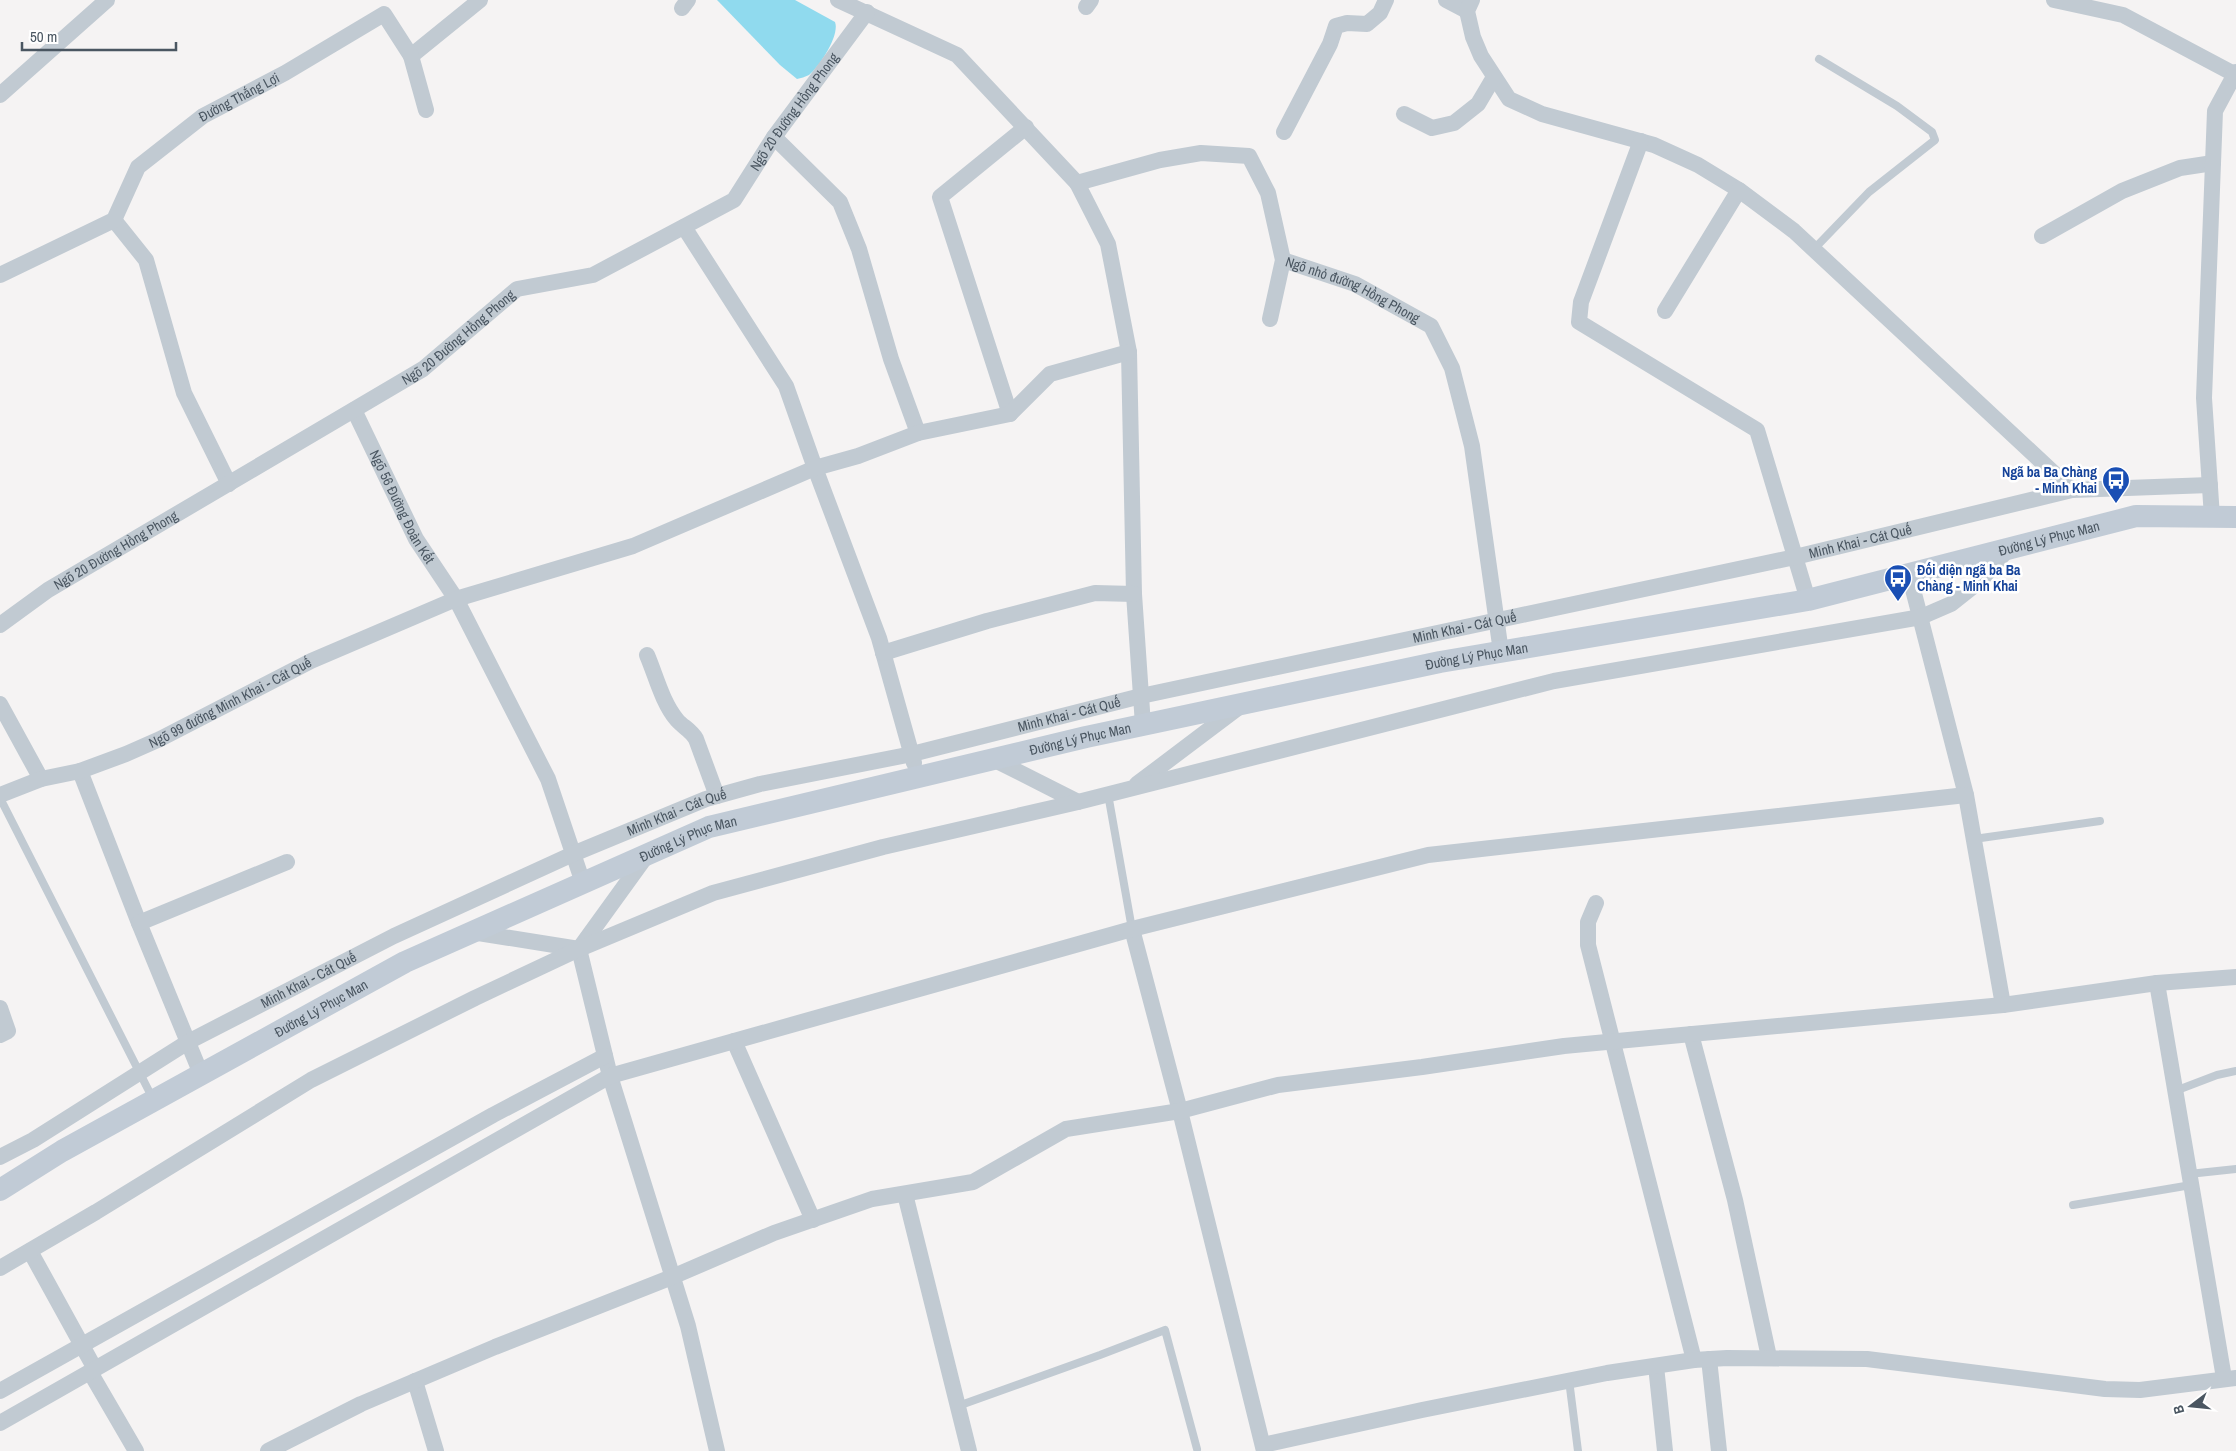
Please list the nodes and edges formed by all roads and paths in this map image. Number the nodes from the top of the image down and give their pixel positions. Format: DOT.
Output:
graph roads {
  1 [pos="107,0"];
  2 [pos="480,0"];
  3 [pos="838,0"];
  4 [pos="1386,0"];
  5 [pos="1446,0"];
  6 [pos="2054,0"];
  7 [pos="1470,6"];
  8 [pos="383,7"];
  9 [pos="867,12"];
  10 [pos="411,56"];
  11 [pos="1819,59"];
  12 [pos="2236,74"];
  13 [pos="1494,77"];
  14 [pos="0,94"];
  15 [pos="426,110"];
  16 [pos="1404,114"];
  17 [pos="1026,127"];
  18 [pos="1284,132"];
  19 [pos="774,137"];
  20 [pos="1641,141"];
  21 [pos="2213,163"];
  22 [pos="1077,183"];
  23 [pos="1739,190"];
  24 [pos="114,220"];
  25 [pos="684,227"];
  26 [pos="2042,236"];
  27 [pos="1814,249"];
  28 [pos="1283,260"];
  29 [pos="0,275"];
  30 [pos="1665,311"];
  31 [pos="1270,319"];
  32 [pos="1129,352"];
  33 [pos="354,410"];
  34 [pos="1010,414"];
  35 [pos="918,432"];
  36 [pos="814,468"];
  37 [pos="229,484"];
  38 [pos="2210,485"];
  39 [pos="2072,490"];
  40 [pos="2212,516"];
  41 [pos="2236,516"];
  42 [pos="2010,548"];
  43 [pos="1795,557"];
  44 [pos="1909,574"];
  45 [pos="1134,594"];
  46 [pos="456,599"];
  47 [pos="1808,600"];
  48 [pos="1921,617"];
  49 [pos="1497,620"];
  50 [pos="0,625"];
  51 [pos="1501,652"];
  52 [pos="883,653"];
  53 [pos="647,655"];
  54 [pos="1141,696"];
  55 [pos="1244,703"];
  56 [pos="0,704"];
  57 [pos="1143,725"];
  58 [pos="912,754"];
  59 [pos="993,759"];
  60 [pos="80,771"];
  61 [pos="918,777"];
  62 [pos="42,778"];
  63 [pos="1131,788"];
  64 [pos="1108,794"];
  65 [pos="1966,795"];
  66 [pos="0,796"];
  67 [pos="717,796"];
  68 [pos="1078,802"];
  69 [pos="2100,821"];
  70 [pos="1974,839"];
  71 [pos="573,854"];
  72 [pos="647,854"];
  73 [pos="287,862"];
  74 [pos="582,883"];
  75 [pos="1596,903"];
  76 [pos="139,923"];
  77 [pos="1132,929"];
  78 [pos="472,932"];
  79 [pos="580,949"];
  80 [pos="2236,977"];
  81 [pos="2157,982"];
  82 [pos="2003,1005"];
  83 [pos="0,1008"];
  84 [pos="1692,1034"];
  85 [pos="0,1035"];
  86 [pos="734,1041"];
  87 [pos="1612,1041"];
  88 [pos="188,1042"];
  89 [pos="605,1056"];
  90 [pos="140,1070"];
  91 [pos="2236,1071"];
  92 [pos="201,1074"];
  93 [pos="610,1076"];
  94 [pos="2175,1091"];
  95 [pos="154,1101"];
  96 [pos="1180,1111"];
  97 [pos="0,1157"];
  98 [pos="2236,1169"];
  99 [pos="2190,1179"];
  100 [pos="6,1183"];
  101 [pos="905,1194"];
  102 [pos="2073,1205"];
  103 [pos="813,1220"];
  104 [pos="30,1251"];
  105 [pos="0,1268"];
  106 [pos="672,1278"];
  107 [pos="82,1346"];
  108 [pos="1769,1358"];
  109 [pos="1702,1359"];
  110 [pos="1656,1366"];
  111 [pos="92,1371"];
  112 [pos="2230,1378"];
  113 [pos="1569,1380"];
  114 [pos="415,1381"];
  115 [pos="0,1391"];
  116 [pos="958,1406"];
  117 [pos="0,1423"];
  118 [pos="1263,1448"];
  119 [pos="1197,1449"];
  120 [pos="136,1451"];
  121 [pos="268,1451"];
  122 [pos="436,1451"];
  123 [pos="717,1451"];
  124 [pos="969,1451"];
  125 [pos="1578,1451"];
  126 [pos="1665,1451"];
  127 [pos="1720,1451"];
  1 -- 14 [label="street"];
  2 -- 10 [label="street"];
  3 -- 9 [label="street"];
  4 -- 18 [label="street"];
  5 -- 7 [label="street"];
  6 -- 12 [label="street"];
  7 -- 13 [label="street"];
  8 -- 10 [label="street, Đường Thắng Lợi"];
  8 -- 24 [label="street, Đường Thắng Lợi"];
  9 -- 17 [label="street"];
  9 -- 19 [label="street, Ngõ 20 Đường Hồng Phong"];
  10 -- 15 [label="street, Đường Thắng Lợi"];
  11 -- 27 [label="lane"];
  12 -- 21 [label="street"];
  13 -- 16 [label="street"];
  13 -- 20 [label="street"];
  17 -- 22 [label="street"];
  17 -- 34 [label="street"];
  19 -- 25 [label="street, Ngõ 20 Đường Hồng Phong"];
  19 -- 35 [label="street"];
  20 -- 23 [label="street"];
  20 -- 43 [label="street"];
  21 -- 26 [label="street"];
  21 -- 38 [label="street"];
  22 -- 28 [label="street, Ngõ nhỏ đường Hồng Phong"];
  22 -- 32 [label="street"];
  23 -- 27 [label="street"];
  23 -- 30 [label="street"];
  24 -- 29 [label="street"];
  24 -- 37 [label="street"];
  25 -- 33 [label="street, Ngõ 20 Đường Hồng Phong"];
  25 -- 36 [label="street"];
  27 -- 39 [label="street"];
  28 -- 31 [label="street"];
  28 -- 49 [label="street, Ngõ nhỏ đường Hồng Phong"];
  32 -- 34 [label="street"];
  32 -- 45 [label="street"];
  33 -- 37 [label="street, Ngõ 20 Đường Hồng Phong"];
  33 -- 46 [label="street, Ngõ 56 Đường Đoàn Kết"];
  34 -- 35 [label="street, Ngõ 99 đường Minh Khai - Cát Quế"];
  35 -- 36 [label="street, Ngõ 99 đường Minh Khai - Cát Quế"];
  36 -- 46 [label="street, Ngõ 99 đường Minh Khai - Cát Quế"];
  36 -- 52 [label="street"];
  37 -- 50 [label="street, Ngõ 20 Đường Hồng Phong"];
  38 -- 39 [label="street, Minh Khai - Cát Quế"];
  38 -- 40 [label="street"];
  39 -- 43 [label="street, Minh Khai - Cát Quế"];
  40 -- 41 [label="main road, Đường Lý Phục Man"];
  40 -- 42 [label="main road, Đường Lý Phục Man"];
  42 -- 44 [label="main road, Đường Lý Phục Man"];
  42 -- 48 [label="street"];
  43 -- 47 [label="street"];
  43 -- 49 [label="street, Minh Khai - Cát Quế"];
  44 -- 47 [label="main road, Đường Lý Phục Man"];
  44 -- 48 [label="street"];
  45 -- 52 [label="street"];
  45 -- 54 [label="street"];
  46 -- 60 [label="street, Ngõ 99 đường Minh Khai - Cát Quế"];
  46 -- 71 [label="street, Ngõ 56 Đường Đoàn Kết"];
  47 -- 51 [label="main road, Đường Lý Phục Man"];
  48 -- 63 [label="street"];
  48 -- 65 [label="street"];
  49 -- 51 [label="street, Ngõ nhỏ đường Hồng Phong"];
  49 -- 54 [label="street, Minh Khai - Cát Quế"];
  51 -- 55 [label="main road, Đường Lý Phục Man"];
  52 -- 58 [label="street"];
  53 -- 67 [label="street"];
  54 -- 57 [label="street"];
  54 -- 58 [label="street, Minh Khai - Cát Quế"];
  55 -- 57 [label="main road, Đường Lý Phục Man"];
  55 -- 63 [label="street"];
  56 -- 62 [label="street"];
  57 -- 59 [label="main road, Đường Lý Phục Man"];
  58 -- 61 [label="street"];
  58 -- 67 [label="street, Minh Khai - Cát Quế"];
  59 -- 61 [label="main road, Đường Lý Phục Man"];
  59 -- 68 [label="street"];
  60 -- 62 [label="street, Ngõ 99 đường Minh Khai - Cát Quế"];
  60 -- 76 [label="street"];
  61 -- 72 [label="main road, Đường Lý Phục Man"];
  62 -- 66 [label="street, Ngõ 99 đường Minh Khai - Cát Quế"];
  63 -- 64 [label="street"];
  64 -- 68 [label="street"];
  64 -- 77 [label="lane"];
  65 -- 70 [label="street"];
  65 -- 77 [label="street"];
  66 -- 90 [label="lane"];
  67 -- 71 [label="street, Minh Khai - Cát Quế"];
  68 -- 79 [label="street"];
  69 -- 70 [label="lane"];
  70 -- 82 [label="street"];
  71 -- 74 [label="street, Ngõ 56 Đường Đoàn Kết"];
  71 -- 88 [label="street, Minh Khai - Cát Quế"];
  72 -- 74 [label="main road, Đường Lý Phục Man"];
  72 -- 79 [label="street"];
  73 -- 76 [label="street"];
  74 -- 78 [label="main road, Đường Lý Phục Man"];
  75 -- 87 [label="street"];
  76 -- 88 [label="street"];
  77 -- 86 [label="street"];
  77 -- 96 [label="street"];
  78 -- 79 [label="street"];
  78 -- 92 [label="main road, Đường Lý Phục Man"];
  79 -- 89 [label="street"];
  79 -- 104 [label="street"];
  80 -- 81 [label="street"];
  81 -- 82 [label="street"];
  81 -- 94 [label="street"];
  82 -- 84 [label="street"];
  83 -- 85 [label="street"];
  84 -- 87 [label="street"];
  84 -- 108 [label="street"];
  86 -- 93 [label="street"];
  86 -- 103 [label="street"];
  87 -- 96 [label="street"];
  87 -- 109 [label="street"];
  88 -- 90 [label="street, Minh Khai - Cát Quế"];
  88 -- 92 [label="street"];
  89 -- 93 [label="street"];
  89 -- 107 [label="street"];
  90 -- 95 [label="lane"];
  90 -- 97 [label="street, Minh Khai - Cát Quế"];
  91 -- 94 [label="lane"];
  92 -- 95 [label="main road, Đường Lý Phục Man"];
  93 -- 106 [label="street"];
  93 -- 111 [label="street"];
  94 -- 99 [label="street"];
  95 -- 100 [label="main road, Đường Lý Phục Man"];
  96 -- 101 [label="street"];
  96 -- 118 [label="street"];
  98 -- 99 [label="lane"];
  99 -- 102 [label="lane"];
  99 -- 112 [label="street"];
  101 -- 103 [label="street"];
  101 -- 116 [label="street"];
  103 -- 106 [label="street"];
  104 -- 105 [label="street"];
  104 -- 107 [label="street"];
  106 -- 114 [label="street"];
  106 -- 123 [label="street"];
  107 -- 111 [label="street"];
  107 -- 115 [label="street"];
  108 -- 109 [label="street"];
  108 -- 112 [label="street"];
  109 -- 110 [label="street"];
  109 -- 127 [label="street"];
  110 -- 113 [label="street"];
  110 -- 126 [label="street"];
  111 -- 117 [label="street"];
  111 -- 120 [label="street"];
  113 -- 118 [label="street"];
  113 -- 125 [label="lane"];
  114 -- 121 [label="street"];
  114 -- 122 [label="street"];
  116 -- 119 [label="lane"];
  116 -- 124 [label="street"];
}
